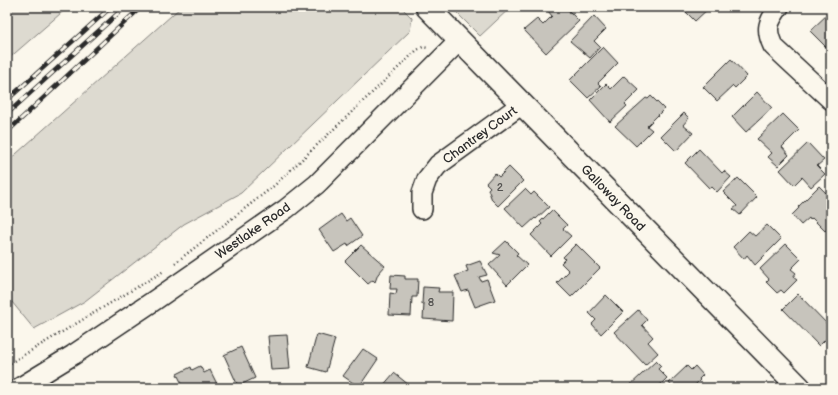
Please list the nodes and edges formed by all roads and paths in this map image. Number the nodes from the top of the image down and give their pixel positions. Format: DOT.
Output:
graph roads {
  1 [pos="427,7"];
  2 [pos="779,7"];
  3 [pos="460,40"];
  4 [pos="430,48"];
  5 [pos="831,100"];
  6 [pos="522,104"];
  7 [pos="422,209"];
  8 [pos="7,365"];
  9 [pos="19,388"];
  10 [pos="800,388"];
  1 -- 3 [label="street, Galloway Road"];
  2 -- 5 [label="street"];
  3 -- 6 [label="street, Galloway Road"];
  3 -- 9 [label="street, Westlake Road"];
  4 -- 8 [label="path"];
  6 -- 7 [label="street, Chantrey Court"];
  6 -- 10 [label="street, Galloway Road"];
}
